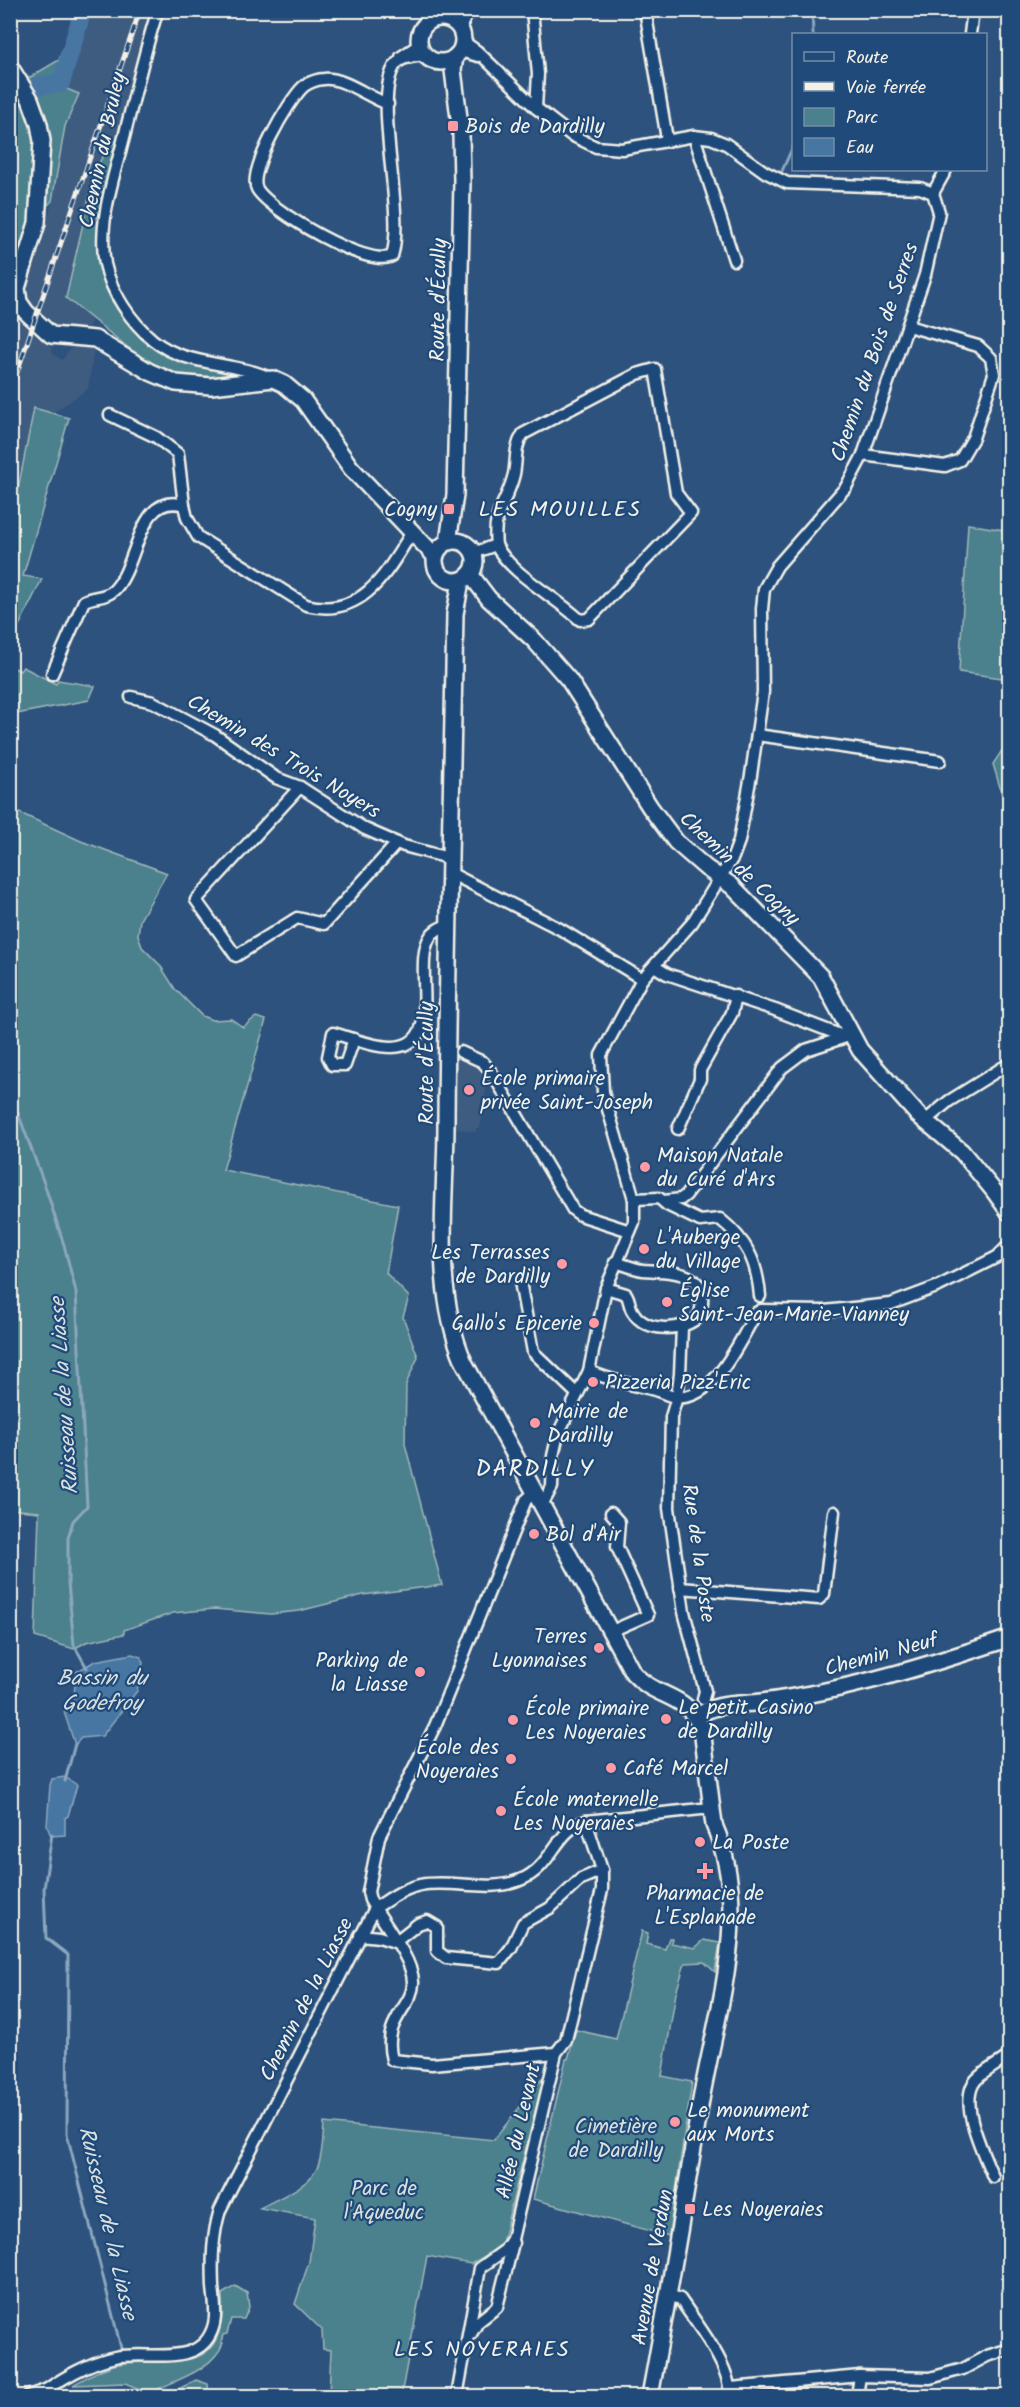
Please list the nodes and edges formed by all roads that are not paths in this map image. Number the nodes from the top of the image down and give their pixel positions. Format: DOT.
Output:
graph roads {
  1 [pos="158,10"];
  2 [pos="418,10"];
  3 [pos="464,10"];
  4 [pos="469,10"];
  5 [pos="532,10"];
  6 [pos="645,10"];
  7 [pos="973,10"];
  8 [pos="451,32"];
  9 [pos="970,33"];
  10 [pos="420,35"];
  11 [pos="429,58"];
  12 [pos="396,63"];
  13 [pos="10,67"];
  14 [pos="388,104"];
  15 [pos="456,105"];
  16 [pos="536,108"];
  17 [pos="694,136"];
  18 [pos="667,139"];
  19 [pos="945,171"];
  20 [pos="933,193"];
  21 [pos="734,260"];
  22 [pos="908,326"];
  23 [pos="662,358"];
  24 [pos="656,369"];
  25 [pos="273,379"];
  26 [pos="110,416"];
  27 [pos="863,455"];
  28 [pos="184,505"];
  29 [pos="413,534"];
  30 [pos="496,545"];
  31 [pos="452,548"];
  32 [pos="460,578"];
  33 [pos="52,674"];
  34 [pos="131,697"];
  35 [pos="757,735"];
  36 [pos="940,761"];
  37 [pos="300,787"];
  38 [pos="397,843"];
  39 [pos="450,867"];
  40 [pos="721,877"];
  41 [pos="449,924"];
  42 [pos="654,966"];
  43 [pos="642,979"];
  44 [pos="736,996"];
  45 [pos="849,1036"];
  46 [pos="354,1039"];
  47 [pos="461,1052"];
  48 [pos="1010,1063"];
  49 [pos="925,1121"];
  50 [pos="678,1129"];
  51 [pos="634,1199"];
  52 [pos="664,1201"];
  53 [pos="1010,1214"];
  54 [pos="630,1231"];
  55 [pos="1010,1244"];
  56 [pos="615,1262"];
  57 [pos="520,1287"];
  58 [pos="606,1288"];
  59 [pos="760,1296"];
  60 [pos="682,1327"];
  61 [pos="589,1371"];
  62 [pos="577,1394"];
  63 [pos="677,1397"];
  64 [pos="538,1498"];
  65 [pos="834,1512"];
  66 [pos="611,1513"];
  67 [pos="680,1588"];
  68 [pos="614,1630"];
  69 [pos="1010,1638"];
  70 [pos="698,1709"];
  71 [pos="711,1808"];
  72 [pos="586,1821"];
  73 [pos="602,1870"];
  74 [pos="375,1908"];
  75 [pos="360,1935"];
  76 [pos="395,1942"];
  77 [pos="556,2053"];
  78 [pos="1010,2055"];
  79 [pos="993,2177"];
  80 [pos="519,2217"];
  81 [pos="499,2255"];
  82 [pos="508,2265"];
  83 [pos="669,2295"];
  84 [pos="472,2309"];
  85 [pos="484,2319"];
  86 [pos="467,2342"];
  87 [pos="1010,2349"];
  88 [pos="860,2376"];
  89 [pos="48,2389"];
  90 [pos="729,2392"];
  91 [pos="27,2397"];
  92 [pos="38,2397"];
  93 [pos="457,2397"];
  94 [pos="650,2397"];
  95 [pos="857,2397"];
  1 -- 25 [label="street, Chemin du Bruley"];
  2 -- 10 [label="street"];
  3 -- 8 [label="street"];
  4 -- 8 [label="street"];
  5 -- 16 [label="street"];
  6 -- 18 [label="street"];
  7 -- 9 [label="street"];
  8 -- 10 [label="street"];
  8 -- 11 [label="street"];
  8 -- 15 [label="street, Route d'Écully"];
  8 -- 16 [label="street"];
  10 -- 11 [label="street, Route d'Écully"];
  10 -- 12 [label="street"];
  11 -- 12 [label="street"];
  11 -- 15 [label="street, Route d'Écully"];
  12 -- 14 [label="street"];
  13 -- 25 [label="street"];
  14 -- 14 [label="street"];
  15 -- 31 [label="street, Route d'Écully"];
  16 -- 18 [label="street"];
  17 -- 18 [label="street"];
  17 -- 20 [label="street"];
  17 -- 21 [label="street"];
  19 -- 20 [label="street"];
  20 -- 22 [label="street, Chemin du Bois de Serres"];
  22 -- 27 [label="street, Chemin du Bois de Serres"];
  22 -- 27 [label="street"];
  23 -- 24 [label="street"];
  24 -- 30 [label="street"];
  24 -- 30 [label="street"];
  25 -- 29 [label="street, Chemin du Bruley"];
  26 -- 28 [label="street"];
  27 -- 35 [label="street, Chemin du Bois de Serres"];
  28 -- 29 [label="street"];
  28 -- 33 [label="street"];
  29 -- 31 [label="street, Chemin du Bruley"];
  30 -- 31 [label="street"];
  31 -- 32 [label="street"];
  31 -- 32 [label="street"];
  32 -- 39 [label="street, Route d'Écully"];
  32 -- 40 [label="street, Chemin de Cogny"];
  34 -- 37 [label="street, Chemin des Trois Noyers"];
  35 -- 36 [label="street"];
  35 -- 40 [label="street, Chemin du Bois de Serres"];
  37 -- 38 [label="street, Chemin des Trois Noyers"];
  37 -- 38 [label="street"];
  38 -- 39 [label="street, Chemin des Trois Noyers"];
  39 -- 41 [label="street, Route d'Écully"];
  39 -- 43 [label="street, Chemin des Trois Noyers"];
  40 -- 42 [label="street, Chemin du Bois de Serres"];
  40 -- 45 [label="street, Chemin de Cogny"];
  41 -- 46 [label="street"];
  41 -- 64 [label="street, Route d'Écully"];
  42 -- 43 [label="street, Chemin du Bois de Serres"];
  42 -- 44 [label="street"];
  43 -- 51 [label="street, Chemin du Bois de Serres"];
  44 -- 45 [label="street"];
  44 -- 50 [label="street"];
  45 -- 49 [label="street, Chemin de Cogny"];
  45 -- 52 [label="street"];
  47 -- 54 [label="street"];
  48 -- 49 [label="street"];
  49 -- 53 [label="street, Chemin de Cogny"];
  51 -- 52 [label="street"];
  51 -- 54 [label="street, Chemin de la Liasse"];
  52 -- 59 [label="street"];
  54 -- 56 [label="street, Chemin de la Liasse"];
  55 -- 63 [label="street"];
  56 -- 58 [label="street, Chemin de la Liasse"];
  56 -- 60 [label="street"];
  57 -- 62 [label="street"];
  58 -- 60 [label="street"];
  58 -- 61 [label="street, Chemin de la Liasse"];
  60 -- 63 [label="street, Rue de la Poste"];
  61 -- 62 [label="street, Chemin de la Liasse"];
  61 -- 63 [label="street"];
  62 -- 64 [label="street, Chemin de la Liasse"];
  63 -- 67 [label="street, Rue de la Poste"];
  64 -- 70 [label="street"];
  64 -- 74 [label="street, Chemin de la Liasse"];
  65 -- 67 [label="street"];
  66 -- 68 [label="street"];
  67 -- 70 [label="street, Rue de la Poste"];
  69 -- 70 [label="street, Chemin Neuf"];
  70 -- 71 [label="street, Avenue de Verdun"];
  71 -- 72 [label="street"];
  71 -- 83 [label="street, Avenue de Verdun"];
  72 -- 73 [label="street"];
  72 -- 74 [label="street"];
  73 -- 76 [label="street"];
  73 -- 77 [label="street, Allée du Levant"];
  74 -- 75 [label="street, Chemin de la Liasse"];
  74 -- 76 [label="street"];
  75 -- 76 [label="street"];
  75 -- 89 [label="street, Chemin de la Liasse"];
  76 -- 77 [label="street"];
  77 -- 80 [label="street, Allée du Levant"];
  78 -- 79 [label="street"];
  80 -- 81 [label="street, Allée du Levant"];
  80 -- 82 [label="street, Allée du Levant"];
  81 -- 82 [label="street"];
  81 -- 84 [label="street, Allée du Levant"];
  82 -- 85 [label="street, Allée du Levant"];
  83 -- 90 [label="street"];
  83 -- 94 [label="street, Avenue de Verdun"];
  84 -- 85 [label="street"];
  84 -- 86 [label="street, Allée du Levant"];
  85 -- 86 [label="street, Allée du Levant"];
  86 -- 93 [label="street, Allée du Levant"];
  87 -- 88 [label="street"];
  88 -- 90 [label="street"];
  88 -- 95 [label="street"];
  89 -- 91 [label="street, Chemin de la Liasse"];
  89 -- 92 [label="street, Chemin de la Liasse"];
}
